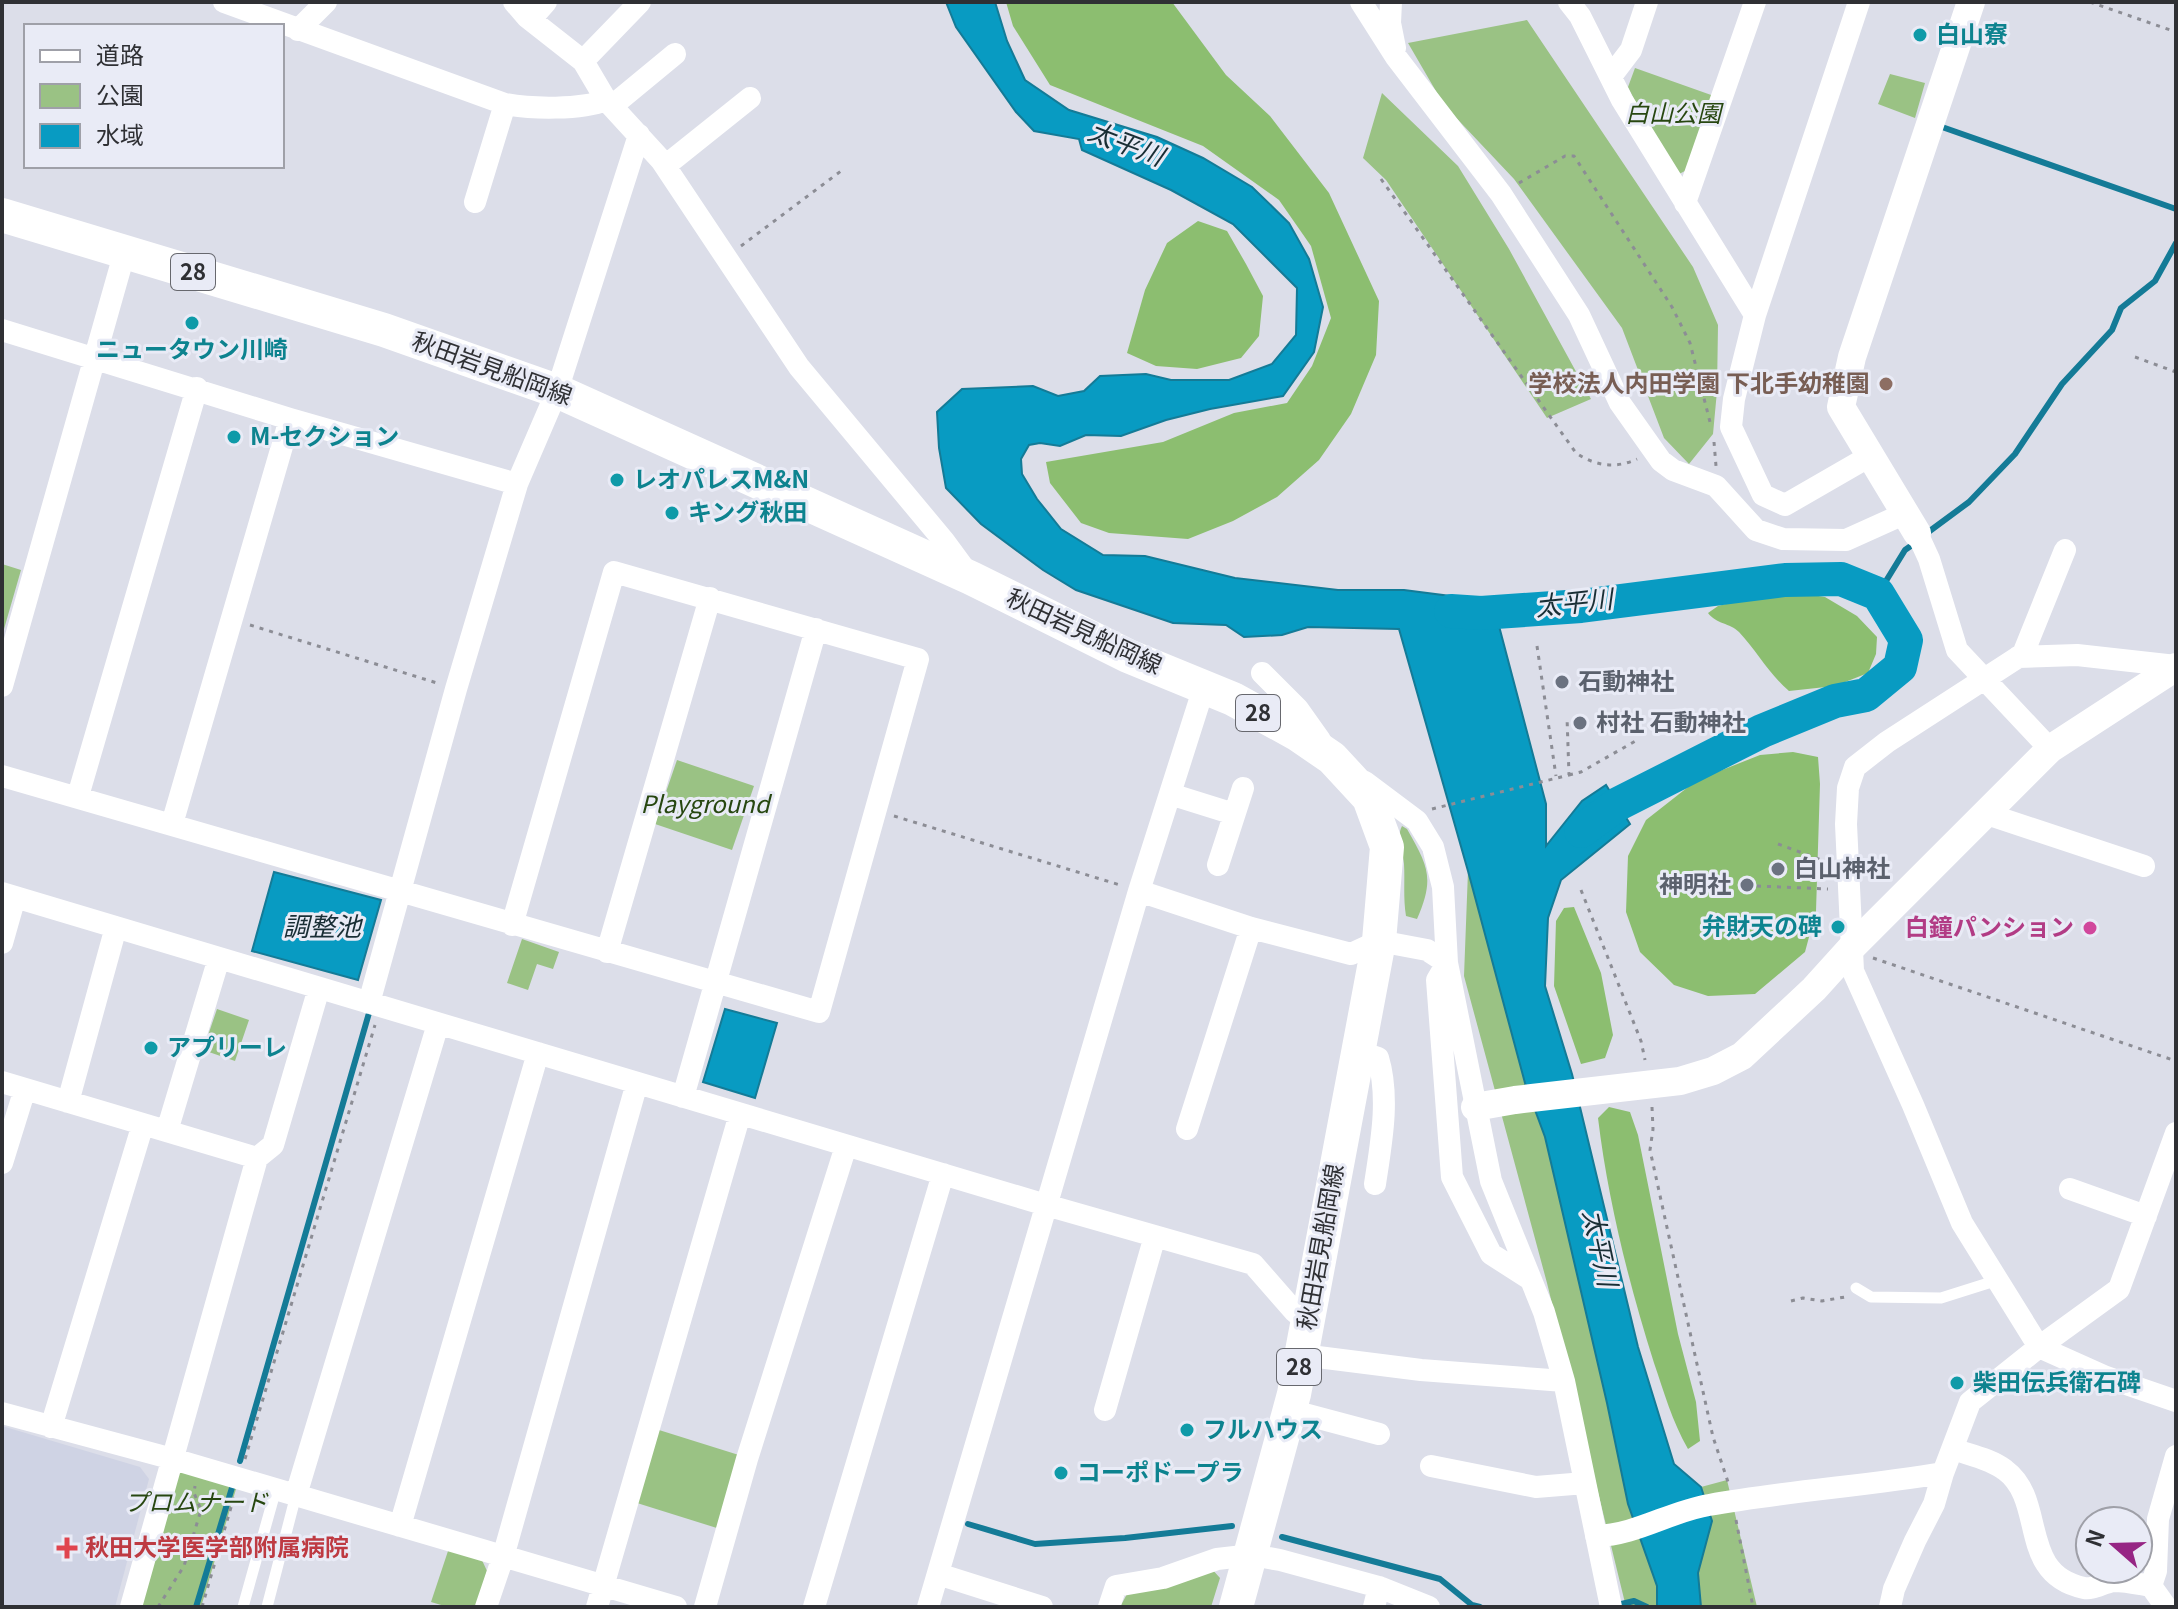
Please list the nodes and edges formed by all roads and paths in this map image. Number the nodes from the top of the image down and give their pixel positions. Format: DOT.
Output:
graph roads {
  1 [pos="224,2"];
  2 [pos="326,2"];
  3 [pos="514,2"];
  4 [pos="640,2"];
  5 [pos="1361,2"];
  6 [pos="1391,2"];
  7 [pos="1569,2"];
  8 [pos="1647,2"];
  9 [pos="1755,2"];
  10 [pos="1859,2"];
  11 [pos="1971,2"];
  12 [pos="2090,2"];
  13 [pos="539,10"];
  14 [pos="282,24"];
  15 [pos="284,25"];
  16 [pos="298,30"];
  17 [pos="2176,32"];
  18 [pos="675,54"];
  19 [pos="1396,57"];
  20 [pos="583,61"];
  21 [pos="1612,75"];
  22 [pos="750,98"];
  23 [pos="609,103"];
  24 [pos="505,104"];
  25 [pos="639,135"];
  26 [pos="665,166"];
  27 [pos="845,168"];
  28 [pos="1381,179"];
  29 [pos="1501,194"];
  30 [pos="475,202"];
  31 [pos="1685,203"];
  32 [pos="2,215"];
  33 [pos="125,251"];
  34 [pos="725,258"];
  35 [pos="1755,315"];
  36 [pos="2,330"];
  37 [pos="95,357"];
  38 [pos="2135,357"];
  39 [pos="2176,372"];
  40 [pos="197,388"];
  41 [pos="557,391"];
  42 [pos="290,419"];
  43 [pos="1710,425"];
  44 [pos="1713,437"];
  45 [pos="1649,444"];
  46 [pos="1870,456"];
  47 [pos="517,484"];
  48 [pos="1716,486"];
  49 [pos="1916,531"];
  50 [pos="2065,550"];
  51 [pos="971,578"];
  52 [pos="710,598"];
  53 [pos="232,619"];
  54 [pos="816,629"];
  55 [pos="1537,646"];
  56 [pos="2018,657"];
  57 [pos="2176,666"];
  58 [pos="1262,673"];
  59 [pos="1985,680"];
  60 [pos="2,686"];
  61 [pos="1204,687"];
  62 [pos="456,689"];
  63 [pos="1298,709"];
  64 [pos="1567,717"];
  65 [pos="1639,739"];
  66 [pos="2050,749"];
  67 [pos="1332,758"];
  68 [pos="1569,775"];
  69 [pos="2,776"];
  70 [pos="1556,776"];
  71 [pos="1243,788"];
  72 [pos="1170,794"];
  73 [pos="78,796"];
  74 [pos="1392,802"];
  75 [pos="875,810"];
  76 [pos="1426,811"];
  77 [pos="1234,814"];
  78 [pos="1987,814"];
  79 [pos="172,824"];
  80 [pos="1778,844"];
  81 [pos="1218,865"];
  82 [pos="2144,866"];
  83 [pos="1847,880"];
  84 [pos="1757,886"];
  85 [pos="1581,890"];
  86 [pos="1139,891"];
  87 [pos="400,893"];
  88 [pos="8,895"];
  89 [pos="512,925"];
  90 [pos="116,927"];
  91 [pos="1251,928"];
  92 [pos="1379,941"];
  93 [pos="2,943"];
  94 [pos="1852,947"];
  95 [pos="607,952"];
  96 [pos="219,958"];
  97 [pos="1447,963"];
  98 [pos="715,983"];
  99 [pos="319,988"];
  100 [pos="375,1005"];
  101 [pos="438,1024"];
  102 [pos="1357,1051"];
  103 [pos="538,1053"];
  104 [pos="2176,1061"];
  105 [pos="2,1082"];
  106 [pos="637,1083"];
  107 [pos="1641,1084"];
  108 [pos="25,1089"];
  109 [pos="683,1097"];
  110 [pos="68,1102"];
  111 [pos="1475,1107"];
  112 [pos="740,1114"];
  113 [pos="143,1124"];
  114 [pos="1187,1129"];
  115 [pos="167,1131"];
  116 [pos="2176,1133"];
  117 [pos="846,1146"];
  118 [pos="257,1158"];
  119 [pos="2,1163"];
  120 [pos="943,1174"];
  121 [pos="1375,1184"];
  122 [pos="2070,1189"];
  123 [pos="1046,1205"];
  124 [pos="2146,1216"];
  125 [pos="1155,1236"];
  126 [pos="1530,1279"];
  127 [pos="1999,1280"];
  128 [pos="1860,1291"];
  129 [pos="1791,1301"];
  130 [pos="1310,1315"];
  131 [pos="2039,1347"];
  132 [pos="1302,1355"];
  133 [pos="1564,1381"];
  134 [pos="2176,1401"];
  135 [pos="1105,1410"];
  136 [pos="1289,1410"];
  137 [pos="2,1413"];
  138 [pos="51,1427"];
  139 [pos="1379,1434"];
  140 [pos="1953,1449"];
  141 [pos="2176,1456"];
  142 [pos="173,1459"];
  143 [pos="196,1466"];
  144 [pos="1431,1466"];
  145 [pos="1943,1473"];
  146 [pos="239,1479"];
  147 [pos="1585,1483"];
  148 [pos="286,1492"];
  149 [pos="1732,1502"];
  150 [pos="400,1526"];
  151 [pos="1605,1535"];
  152 [pos="1252,1555"];
  153 [pos="503,1557"];
  154 [pos="938,1574"];
  155 [pos="2151,1586"];
  156 [pos="600,1596"];
  157 [pos="1376,1597"];
  158 [pos="1610,1602"];
  159 [pos="1893,1606"];
  160 [pos="131,1607"];
  161 [pos="158,1607"];
  162 [pos="202,1607"];
  163 [pos="243,1607"];
  164 [pos="267,1607"];
  165 [pos="486,1607"];
  166 [pos="676,1607"];
  167 [pos="705,1607"];
  168 [pos="814,1607"];
  169 [pos="928,1607"];
  170 [pos="1042,1607"];
  171 [pos="1109,1607"];
  172 [pos="1236,1607"];
  173 [pos="1429,1607"];
  174 [pos="1753,1607"];
  175 [pos="2166,1607"];
  1 -- 14 [label="street"];
  2 -- 16 [label="street"];
  3 -- 13 [label="street"];
  4 -- 20 [label="street"];
  5 -- 19 [label="street"];
  6 -- 19 [label="street"];
  7 -- 21 [label="street"];
  8 -- 21 [label="street"];
  9 -- 31 [label="street"];
  10 -- 35 [label="street"];
  11 -- 46 [label="street"];
  12 -- 17 [label="path"];
  13 -- 20 [label="street"];
  15 -- 16 [label="street"];
  16 -- 24 [label="street"];
  18 -- 23 [label="street"];
  19 -- 29 [label="street"];
  20 -- 23 [label="street"];
  21 -- 31 [label="street"];
  22 -- 26 [label="street"];
  23 -- 24 [label="street"];
  23 -- 25 [label="street"];
  24 -- 30 [label="street"];
  25 -- 26 [label="street"];
  25 -- 41 [label="street"];
  26 -- 34 [label="street"];
  27 -- 34 [label="path"];
  28 -- 45 [label="path"];
  29 -- 43 [label="path"];
  29 -- 45 [label="street"];
  31 -- 35 [label="street"];
  32 -- 33 [label="main road, 秋田岩見船岡線 / 28"];
  33 -- 37 [label="street"];
  33 -- 41 [label="main road, 秋田岩見船岡線 / 28"];
  34 -- 51 [label="street"];
  35 -- 46 [label="street"];
  36 -- 37 [label="street"];
  37 -- 40 [label="street"];
  37 -- 60 [label="street"];
  38 -- 39 [label="path"];
  40 -- 42 [label="street"];
  40 -- 73 [label="street"];
  41 -- 47 [label="street"];
  41 -- 51 [label="main road, 秋田岩見船岡線 / 28"];
  42 -- 47 [label="street"];
  42 -- 53 [label="street"];
  44 -- 48 [label="path"];
  45 -- 48 [label="street"];
  46 -- 49 [label="street"];
  47 -- 62 [label="street"];
  48 -- 49 [label="street"];
  49 -- 59 [label="street"];
  50 -- 56 [label="street"];
  51 -- 61 [label="main road, 秋田岩見船岡線 / 28"];
  52 -- 54 [label="street"];
  52 -- 89 [label="street"];
  52 -- 95 [label="street"];
  53 -- 62 [label="path"];
  53 -- 79 [label="street"];
  54 -- 75 [label="street"];
  54 -- 98 [label="street"];
  55 -- 70 [label="path"];
  56 -- 57 [label="street"];
  56 -- 59 [label="street"];
  57 -- 66 [label="street"];
  58 -- 63 [label="street"];
  59 -- 66 [label="street"];
  59 -- 83 [label="street"];
  61 -- 67 [label="main road, 秋田岩見船岡線 / 28"];
  61 -- 72 [label="street"];
  62 -- 87 [label="street"];
  63 -- 67 [label="street"];
  63 -- 74 [label="street"];
  64 -- 68 [label="path"];
  65 -- 68 [label="path"];
  66 -- 78 [label="street"];
  67 -- 74 [label="street"];
  67 -- 92 [label="main road, 秋田岩見船岡線 / 28"];
  68 -- 70 [label="path"];
  69 -- 73 [label="street"];
  70 -- 76 [label="path"];
  71 -- 77 [label="street"];
  72 -- 77 [label="street"];
  72 -- 86 [label="street"];
  73 -- 79 [label="street"];
  74 -- 97 [label="street"];
  75 -- 86 [label="path"];
  75 -- 98 [label="street"];
  77 -- 81 [label="street"];
  78 -- 82 [label="street"];
  78 -- 94 [label="street"];
  79 -- 87 [label="street"];
  80 -- 83 [label="path"];
  83 -- 84 [label="path"];
  83 -- 94 [label="street"];
  85 -- 107 [label="path"];
  86 -- 91 [label="street"];
  86 -- 123 [label="street"];
  87 -- 89 [label="street"];
  87 -- 100 [label="street"];
  88 -- 90 [label="street"];
  88 -- 93 [label="street"];
  89 -- 95 [label="street"];
  90 -- 96 [label="street"];
  90 -- 110 [label="street"];
  91 -- 92 [label="street"];
  91 -- 114 [label="street"];
  92 -- 97 [label="street"];
  92 -- 102 [label="main road, 秋田岩見船岡線 / 28"];
  94 -- 104 [label="path"];
  94 -- 107 [label="street"];
  94 -- 127 [label="street"];
  95 -- 98 [label="street"];
  96 -- 99 [label="street"];
  96 -- 115 [label="street"];
  97 -- 111 [label="street"];
  97 -- 126 [label="street"];
  98 -- 109 [label="street"];
  99 -- 100 [label="street"];
  99 -- 118 [label="street"];
  100 -- 101 [label="street"];
  100 -- 146 [label="path"];
  101 -- 103 [label="street"];
  101 -- 148 [label="street"];
  102 -- 121 [label="street"];
  102 -- 130 [label="main road, 秋田岩見船岡線 / 28"];
  103 -- 106 [label="street"];
  103 -- 150 [label="street"];
  105 -- 108 [label="street"];
  106 -- 109 [label="street"];
  106 -- 153 [label="street"];
  107 -- 111 [label="street"];
  107 -- 149 [label="path"];
  108 -- 110 [label="street"];
  108 -- 119 [label="street"];
  109 -- 112 [label="street"];
  110 -- 113 [label="street"];
  111 -- 126 [label="street"];
  112 -- 117 [label="street"];
  112 -- 156 [label="street"];
  113 -- 115 [label="street"];
  113 -- 138 [label="street"];
  115 -- 118 [label="street"];
  116 -- 124 [label="street"];
  117 -- 120 [label="street"];
  117 -- 167 [label="street"];
  118 -- 142 [label="street"];
  120 -- 123 [label="street"];
  120 -- 168 [label="street"];
  122 -- 124 [label="street"];
  123 -- 125 [label="street"];
  123 -- 154 [label="street"];
  124 -- 131 [label="street"];
  125 -- 130 [label="street"];
  125 -- 135 [label="street"];
  126 -- 133 [label="street"];
  127 -- 128 [label="lane"];
  127 -- 131 [label="street"];
  128 -- 129 [label="path"];
  130 -- 132 [label="main road, 秋田岩見船岡線 / 28"];
  131 -- 134 [label="street"];
  131 -- 140 [label="street"];
  132 -- 133 [label="street"];
  132 -- 136 [label="main road, 秋田岩見船岡線 / 28"];
  133 -- 147 [label="street"];
  136 -- 139 [label="street"];
  136 -- 152 [label="main road, 秋田岩見船岡線 / 28"];
  137 -- 138 [label="street"];
  138 -- 142 [label="street"];
  140 -- 145 [label="street"];
  140 -- 155 [label="street"];
  141 -- 155 [label="street"];
  142 -- 143 [label="street"];
  142 -- 160 [label="street"];
  143 -- 146 [label="street"];
  143 -- 161 [label="path"];
  144 -- 147 [label="street"];
  145 -- 149 [label="street"];
  145 -- 159 [label="street"];
  146 -- 148 [label="street"];
  146 -- 162 [label="path"];
  147 -- 151 [label="street"];
  148 -- 150 [label="street"];
  148 -- 163 [label="lane"];
  148 -- 164 [label="lane"];
  149 -- 151 [label="street"];
  149 -- 174 [label="path"];
  150 -- 153 [label="street"];
  151 -- 158 [label="street"];
  152 -- 157 [label="street"];
  152 -- 171 [label="street"];
  152 -- 172 [label="main road, 秋田岩見船岡線 / 28"];
  153 -- 156 [label="street"];
  153 -- 165 [label="street"];
  154 -- 169 [label="street"];
  154 -- 170 [label="street"];
  155 -- 175 [label="street"];
  156 -- 166 [label="street"];
  157 -- 173 [label="street"];
}
